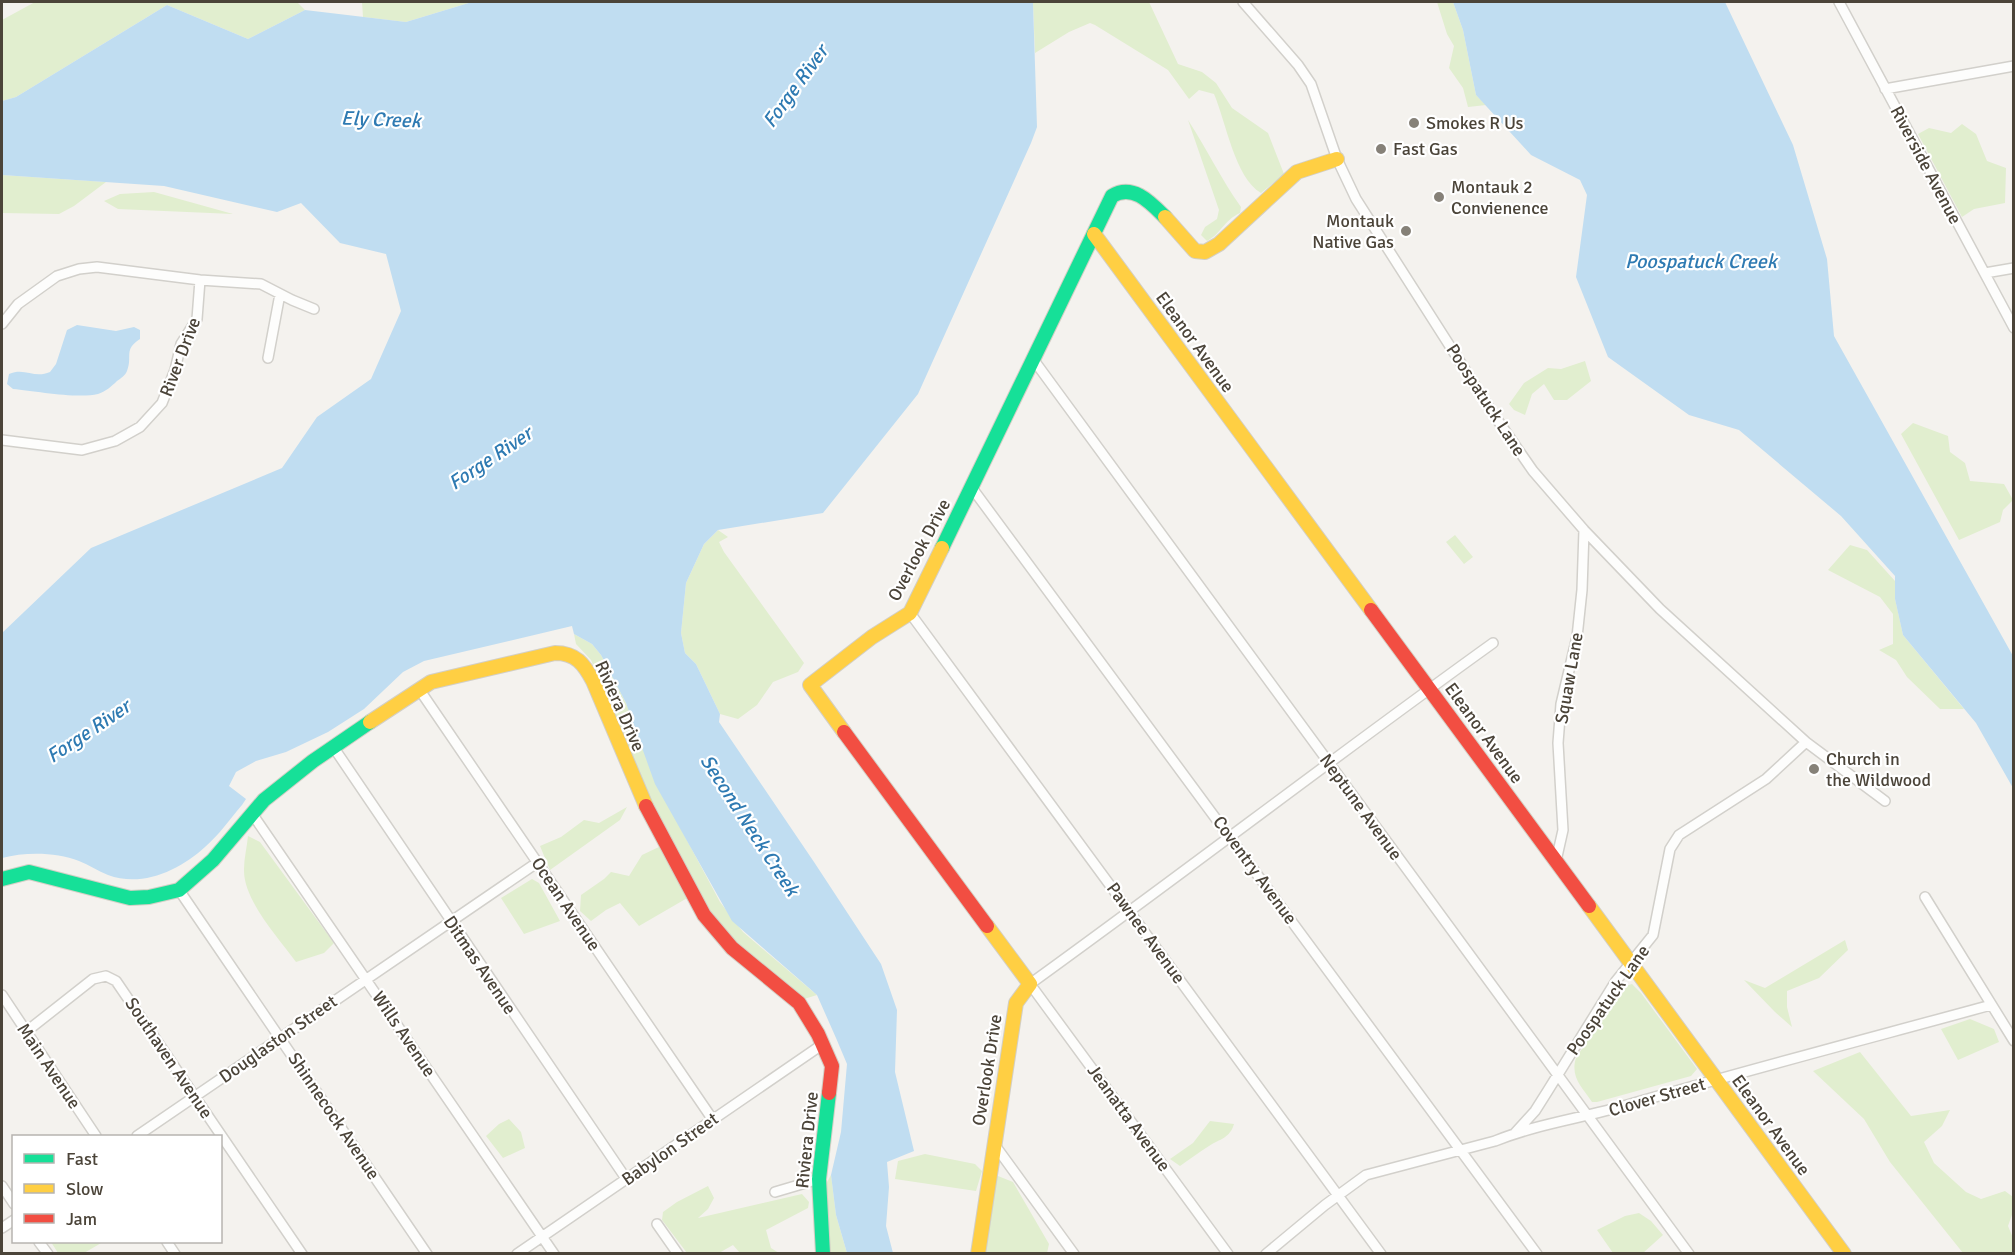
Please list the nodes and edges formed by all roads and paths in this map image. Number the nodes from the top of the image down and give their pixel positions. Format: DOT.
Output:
graph roads {
  1 [pos="1243,2"];
  2 [pos="1839,2"];
  3 [pos="2013,66"];
  4 [pos="1885,89"];
  5 [pos="1337,159"];
  6 [pos="1094,234"];
  7 [pos="2013,268"];
  8 [pos="1985,273"];
  9 [pos="200,280"];
  10 [pos="280,294"];
  11 [pos="314,309"];
  12 [pos="2,324"];
  13 [pos="2013,328"];
  14 [pos="268,358"];
  15 [pos="1033,359"];
  16 [pos="2,440"];
  17 [pos="972,488"];
  18 [pos="1584,530"];
  19 [pos="910,612"];
  20 [pos="1492,643"];
  21 [pos="419,689"];
  22 [pos="1429,689"];
  23 [pos="1806,742"];
  24 [pos="334,748"];
  25 [pos="1328,762"];
  26 [pos="1885,801"];
  27 [pos="253,815"];
  28 [pos="1230,836"];
  29 [pos="1556,861"];
  30 [pos="538,862"];
  31 [pos="2,879"];
  32 [pos="179,890"];
  33 [pos="1926,897"];
  34 [pos="1130,912"];
  35 [pos="451,922"];
  36 [pos="1632,964"];
  37 [pos="366,978"];
  38 [pos="1030,984"];
  39 [pos="2,995"];
  40 [pos="1991,1005"];
  41 [pos="27,1031"];
  42 [pos="281,1038"];
  43 [pos="2013,1041"];
  44 [pos="823,1044"];
  45 [pos="1557,1073"];
  46 [pos="1716,1080"];
  47 [pos="196,1096"];
  48 [pos="1589,1116"];
  49 [pos="713,1120"];
  50 [pos="1515,1133"];
  51 [pos="95,1135"];
  52 [pos="140,1135"];
  53 [pos="994,1144"];
  54 [pos="1461,1150"];
  55 [pos="819,1179"];
  56 [pos="627,1180"];
  57 [pos="2,1186"];
  58 [pos="775,1192"];
  59 [pos="1339,1195"];
  60 [pos="12,1201"];
  61 [pos="657,1224"];
  62 [pos="542,1236"];
  63 [pos="302,1254"];
  64 [pos="428,1254"];
  65 [pos="517,1254"];
  66 [pos="554,1254"];
  67 [pos="678,1254"];
  68 [pos="823,1254"];
  69 [pos="978,1254"];
  70 [pos="1074,1254"];
  71 [pos="1228,1254"];
  72 [pos="1266,1254"];
  73 [pos="1381,1254"];
  74 [pos="1537,1254"];
  75 [pos="1689,1254"];
  76 [pos="1844,1254"];
  1 -- 5 [label="street, Poospatuck Lane"];
  2 -- 4 [label="street, Riverside Avenue"];
  3 -- 4 [label="street"];
  4 -- 8 [label="street, Riverside Avenue"];
  5 -- 6 [label="street, Overlook Drive"];
  5 -- 18 [label="street, Poospatuck Lane"];
  6 -- 15 [label="street, Overlook Drive"];
  6 -- 22 [label="street, Eleanor Avenue"];
  7 -- 8 [label="street"];
  8 -- 13 [label="street, Riverside Avenue"];
  9 -- 10 [label="street"];
  9 -- 12 [label="street"];
  9 -- 16 [label="street, River Drive"];
  10 -- 11 [label="street"];
  10 -- 14 [label="street"];
  15 -- 17 [label="street, Overlook Drive"];
  15 -- 25 [label="street, Neptune Avenue"];
  17 -- 19 [label="street, Overlook Drive"];
  17 -- 28 [label="street, Coventry Avenue"];
  18 -- 23 [label="street, Poospatuck Lane"];
  18 -- 29 [label="street, Squaw Lane"];
  19 -- 34 [label="street, Pawnee Avenue"];
  19 -- 38 [label="street, Overlook Drive"];
  20 -- 22 [label="street"];
  21 -- 24 [label="street, Riviera Drive"];
  21 -- 30 [label="street, Ocean Avenue"];
  21 -- 44 [label="street, Riviera Drive"];
  22 -- 25 [label="street"];
  22 -- 29 [label="street, Eleanor Avenue"];
  23 -- 26 [label="street, Poospatuck Lane"];
  23 -- 36 [label="street, Poospatuck Lane"];
  24 -- 27 [label="street, Riviera Drive"];
  24 -- 35 [label="street, Ditmas Avenue"];
  25 -- 28 [label="street"];
  25 -- 45 [label="street, Neptune Avenue"];
  27 -- 32 [label="street, Riviera Drive"];
  27 -- 37 [label="street, Wills Avenue"];
  28 -- 34 [label="street"];
  28 -- 54 [label="street, Coventry Avenue"];
  29 -- 36 [label="street, Eleanor Avenue"];
  30 -- 35 [label="street, Douglaston Street"];
  30 -- 49 [label="street, Ocean Avenue"];
  31 -- 32 [label="street, Riviera Drive"];
  32 -- 42 [label="street, Shinnecock Avenue"];
  33 -- 40 [label="street"];
  34 -- 38 [label="street"];
  34 -- 59 [label="street, Pawnee Avenue"];
  35 -- 37 [label="street, Douglaston Street"];
  35 -- 56 [label="street, Ditmas Avenue"];
  36 -- 45 [label="street, Poospatuck Lane"];
  36 -- 46 [label="street, Eleanor Avenue"];
  37 -- 42 [label="street, Douglaston Street"];
  37 -- 62 [label="street, Wills Avenue"];
  38 -- 53 [label="street, Overlook Drive"];
  38 -- 71 [label="street, Jeanatta Avenue"];
  39 -- 41 [label="street, Main Avenue"];
  40 -- 43 [label="street"];
  40 -- 46 [label="street, Clover Street"];
  41 -- 47 [label="street, Southaven Avenue"];
  41 -- 51 [label="street, Main Avenue"];
  42 -- 47 [label="street, Douglaston Street"];
  42 -- 64 [label="street, Shinnecock Avenue"];
  44 -- 49 [label="street, Babylon Street"];
  44 -- 55 [label="street, Riviera Drive"];
  45 -- 48 [label="street, Neptune Avenue"];
  45 -- 50 [label="street, Poospatuck Lane"];
  46 -- 48 [label="street, Clover Street"];
  46 -- 76 [label="street, Eleanor Avenue"];
  47 -- 52 [label="street, Douglaston Street"];
  47 -- 63 [label="street, Southaven Avenue"];
  48 -- 50 [label="street, Clover Street"];
  48 -- 75 [label="street, Neptune Avenue"];
  49 -- 56 [label="street, Babylon Street"];
  50 -- 54 [label="street, Clover Street"];
  53 -- 69 [label="street, Overlook Drive"];
  53 -- 70 [label="street"];
  54 -- 59 [label="street"];
  54 -- 74 [label="street, Coventry Avenue"];
  55 -- 58 [label="street"];
  55 -- 68 [label="street, Riviera Drive"];
  56 -- 62 [label="street, Babylon Street"];
  57 -- 60 [label="street"];
  59 -- 72 [label="street"];
  59 -- 73 [label="street, Pawnee Avenue"];
  61 -- 67 [label="street"];
  62 -- 65 [label="street, Babylon Street"];
  62 -- 66 [label="street, Wills Avenue"];
}
